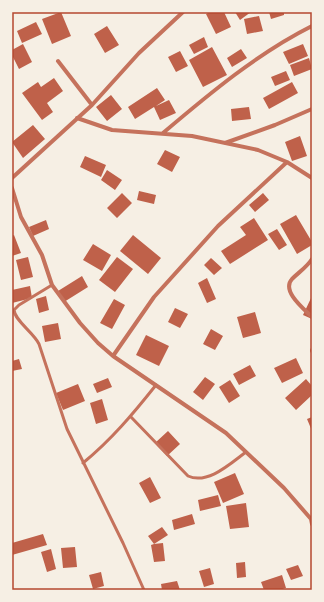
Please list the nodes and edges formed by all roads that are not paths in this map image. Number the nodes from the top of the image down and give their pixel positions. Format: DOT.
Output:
graph roads {
  1 [pos="183,12"];
  2 [pos="312,26"];
  3 [pos="58,61"];
  4 [pos="92,105"];
  5 [pos="312,109"];
  6 [pos="77,118"];
  7 [pos="163,133"];
  8 [pos="224,143"];
  9 [pos="287,162"];
  10 [pos="12,178"];
  11 [pos="312,178"];
  12 [pos="12,188"];
  13 [pos="312,259"];
  14 [pos="52,285"];
  15 [pos="312,317"];
  16 [pos="113,356"];
  17 [pos="156,385"];
  18 [pos="131,417"];
  19 [pos="246,452"];
  20 [pos="83,463"];
  21 [pos="312,521"];
  22 [pos="144,590"];
  1 -- 4 [label="street"];
  2 -- 7 [label="street"];
  3 -- 4 [label="street"];
  4 -- 6 [label="street"];
  5 -- 8 [label="street"];
  6 -- 7 [label="street"];
  6 -- 10 [label="street"];
  7 -- 8 [label="street"];
  8 -- 9 [label="street"];
  9 -- 11 [label="street"];
  9 -- 16 [label="street"];
  12 -- 14 [label="street"];
  13 -- 15 [label="street"];
  14 -- 16 [label="street"];
  14 -- 20 [label="lane"];
  16 -- 17 [label="street"];
  17 -- 18 [label="lane"];
  17 -- 19 [label="street"];
  18 -- 19 [label="lane"];
  18 -- 20 [label="lane"];
  19 -- 21 [label="street"];
  20 -- 22 [label="lane"];
}
